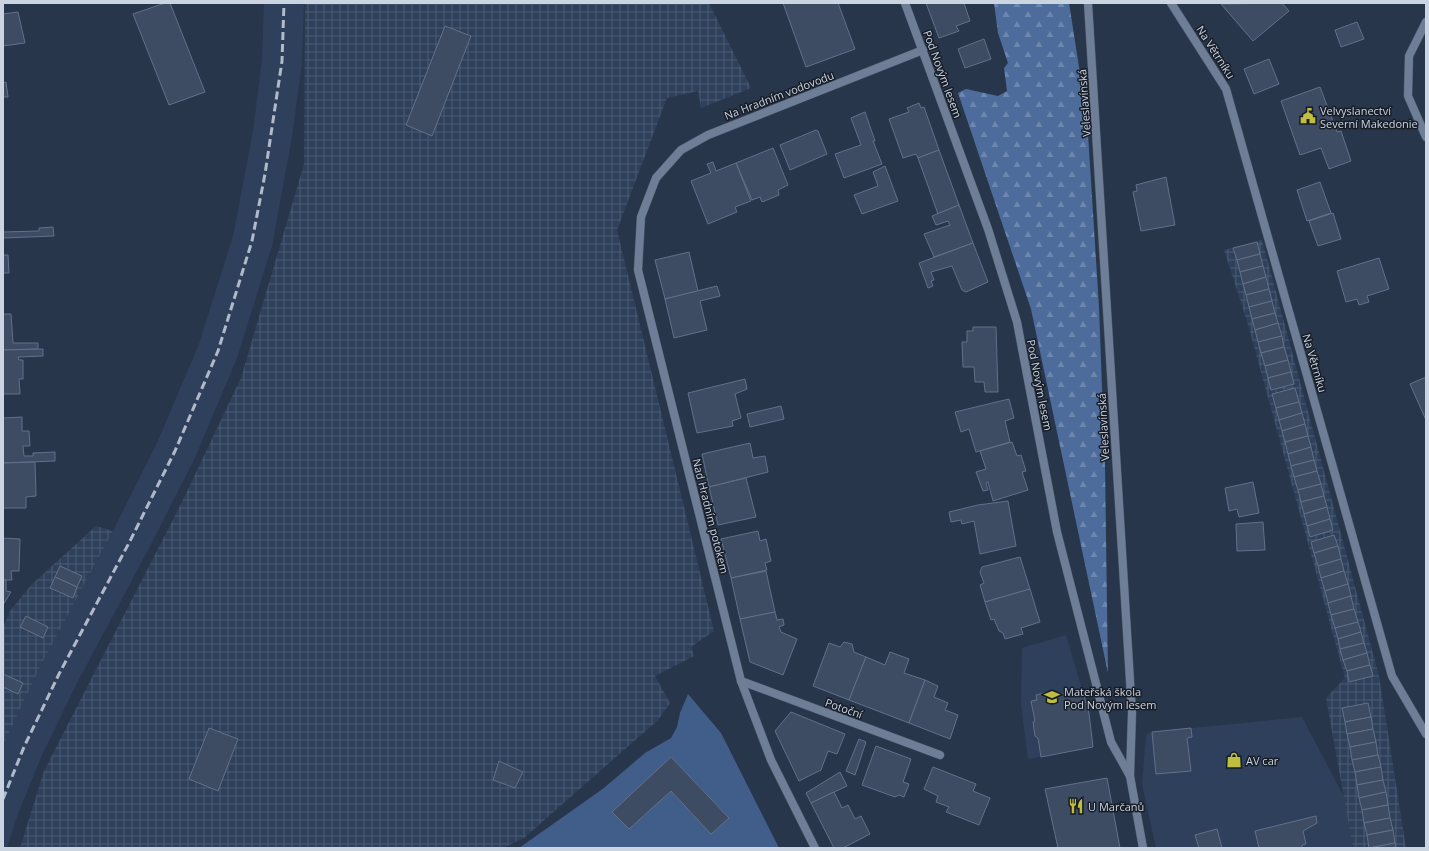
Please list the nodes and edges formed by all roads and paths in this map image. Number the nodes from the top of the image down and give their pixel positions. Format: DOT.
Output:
graph roads {
  1 [pos="905,3"];
  2 [pos="1088,3"];
  3 [pos="1171,3"];
  4 [pos="1426,22"];
  5 [pos="923,50"];
  6 [pos="1426,137"];
  7 [pos="656,178"];
  8 [pos="741,681"];
  9 [pos="1426,734"];
  10 [pos="940,755"];
  11 [pos="1130,776"];
  12 [pos="815,848"];
  13 [pos="1143,848"];
  1 -- 5 [label="street, Pod Novým lesem"];
  2 -- 11 [label="street, Veleslavínská"];
  3 -- 9 [label="street, Na Větrníku"];
  4 -- 6 [label="street"];
  5 -- 7 [label="street, Na Hradním vodovodu"];
  5 -- 11 [label="street, Pod Novým lesem"];
  7 -- 8 [label="street, Nad Hradním potokem"];
  8 -- 10 [label="street, Potoční"];
  8 -- 12 [label="street, Nad Hradním potokem"];
  11 -- 13 [label="street, Veleslavínská"];
}
